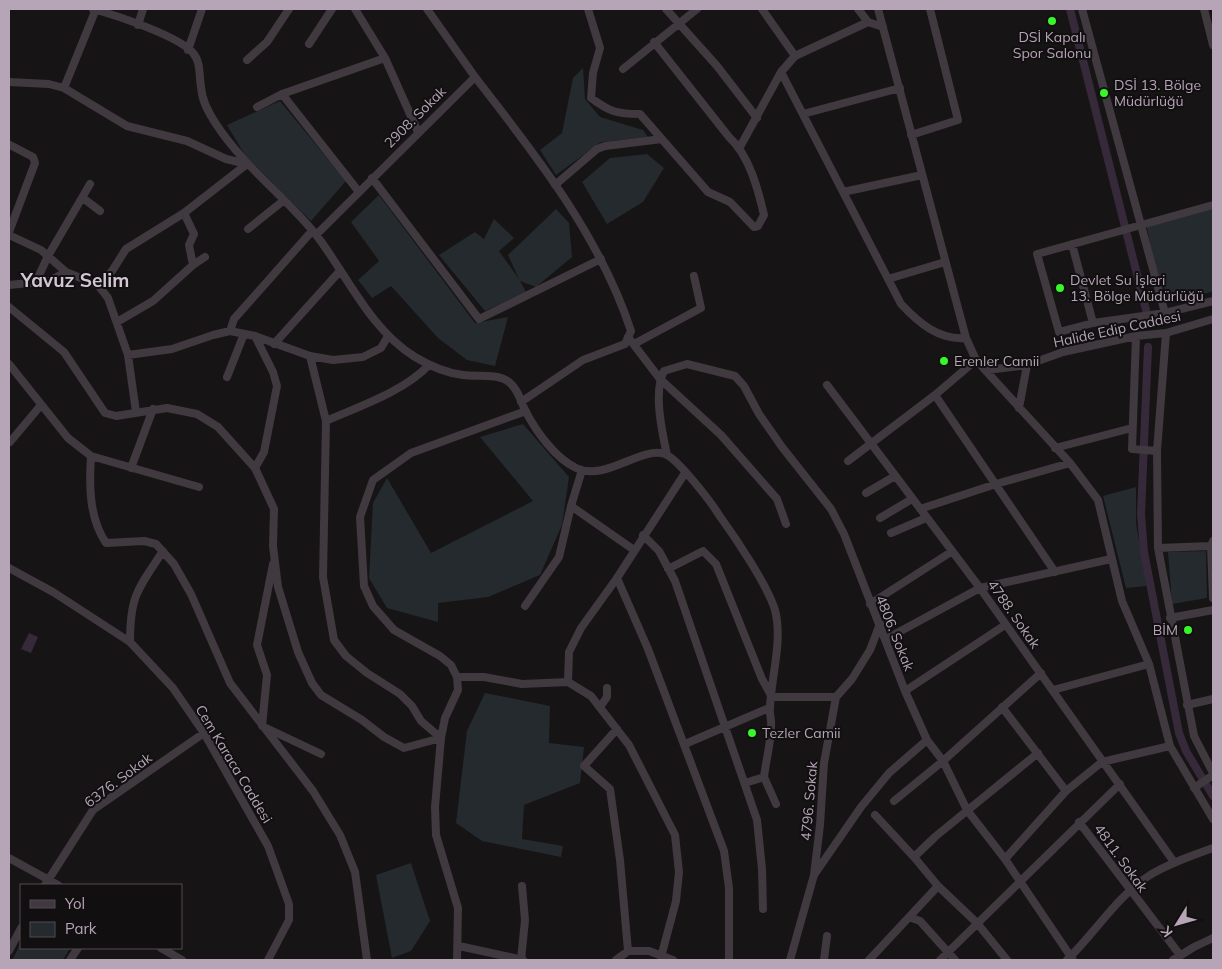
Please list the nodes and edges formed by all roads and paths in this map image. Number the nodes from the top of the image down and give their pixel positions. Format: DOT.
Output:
graph roads {
  1 [pos="95,9"];
  2 [pos="143,9"];
  3 [pos="202,9"];
  4 [pos="289,9"];
  5 [pos="332,9"];
  6 [pos="355,9"];
  7 [pos="428,9"];
  8 [pos="588,9"];
  9 [pos="666,9"];
  10 [pos="697,9"];
  11 [pos="762,9"];
  12 [pos="858,9"];
  13 [pos="878,9"];
  14 [pos="930,9"];
  15 [pos="1082,9"];
  16 [pos="1204,9"];
  17 [pos="1210,9"];
  18 [pos="1207,20"];
  19 [pos="868,22"];
  20 [pos="678,24"];
  21 [pos="138,25"];
  22 [pos="883,27"];
  23 [pos="654,42"];
  24 [pos="309,44"];
  25 [pos="1213,45"];
  26 [pos="188,50"];
  27 [pos="795,56"];
  28 [pos="385,58"];
  29 [pos="248,60"];
  30 [pos="622,69"];
  31 [pos="782,72"];
  32 [pos="474,77"];
  33 [pos="9,82"];
  34 [pos="64,88"];
  35 [pos="900,88"];
  36 [pos="282,94"];
  37 [pos="258,107"];
  38 [pos="803,114"];
  39 [pos="757,118"];
  40 [pos="418,132"];
  41 [pos="911,135"];
  42 [pos="662,139"];
  43 [pos="10,145"];
  44 [pos="740,147"];
  45 [pos="248,164"];
  46 [pos="922,175"];
  47 [pos="372,178"];
  48 [pos="90,184"];
  49 [pos="555,185"];
  50 [pos="359,192"];
  51 [pos="843,192"];
  52 [pos="83,198"];
  53 [pos="282,201"];
  54 [pos="1213,205"];
  55 [pos="100,212"];
  56 [pos="184,213"];
  57 [pos="1141,225"];
  58 [pos="248,229"];
  59 [pos="9,233"];
  60 [pos="314,233"];
  61 [pos="1072,244"];
  62 [pos="48,256"];
  63 [pos="204,257"];
  64 [pos="601,259"];
  65 [pos="945,262"];
  66 [pos="193,264"];
  67 [pos="66,272"];
  68 [pos="339,272"];
  69 [pos="694,276"];
  70 [pos="888,279"];
  71 [pos="36,282"];
  72 [pos="9,285"];
  73 [pos="98,285"];
  74 [pos="1213,301"];
  75 [pos="9,307"];
  76 [pos="1165,313"];
  77 [pos="1213,319"];
  78 [pos="118,322"];
  79 [pos="1093,323"];
  80 [pos="230,332"];
  81 [pos="1166,333"];
  82 [pos="244,334"];
  83 [pos="255,336"];
  84 [pos="388,336"];
  85 [pos="1136,336"];
  86 [pos="628,337"];
  87 [pos="966,338"];
  88 [pos="274,344"];
  89 [pos="634,344"];
  90 [pos="128,355"];
  91 [pos="310,356"];
  92 [pos="976,360"];
  93 [pos="9,364"];
  94 [pos="1027,364"];
  95 [pos="429,365"];
  96 [pos="987,370"];
  97 [pos="226,377"];
  98 [pos="660,379"];
  99 [pos="826,385"];
  100 [pos="935,395"];
  101 [pos="521,402"];
  102 [pos="41,405"];
  103 [pos="1020,408"];
  104 [pos="153,409"];
  105 [pos="526,411"];
  106 [pos="136,412"];
  107 [pos="326,421"];
  108 [pos="1132,428"];
  109 [pos="10,442"];
  110 [pos="872,444"];
  111 [pos="1055,448"];
  112 [pos="1157,450"];
  113 [pos="667,455"];
  114 [pos="91,456"];
  115 [pos="848,462"];
  116 [pos="1070,463"];
  117 [pos="131,468"];
  118 [pos="255,468"];
  119 [pos="582,470"];
  120 [pos="685,472"];
  121 [pos="895,476"];
  122 [pos="996,484"];
  123 [pos="199,486"];
  124 [pos="866,493"];
  125 [pos="912,499"];
  126 [pos="571,506"];
  127 [pos="920,509"];
  128 [pos="880,518"];
  129 [pos="926,518"];
  130 [pos="786,524"];
  131 [pos="891,533"];
  132 [pos="643,535"];
  133 [pos="1212,544"];
  134 [pos="1158,548"];
  135 [pos="634,550"];
  136 [pos="163,551"];
  137 [pos="951,552"];
  138 [pos="274,558"];
  139 [pos="1111,559"];
  140 [pos="9,568"];
  141 [pos="668,569"];
  142 [pos="1055,572"];
  143 [pos="617,578"];
  144 [pos="980,588"];
  145 [pos="1213,598"];
  146 [pos="870,604"];
  147 [pos="525,606"];
  148 [pos="1213,610"];
  149 [pos="1170,618"];
  150 [pos="880,624"];
  151 [pos="1005,625"];
  152 [pos="886,639"];
  153 [pos="130,642"];
  154 [pos="1149,664"];
  155 [pos="1041,673"];
  156 [pos="458,677"];
  157 [pos="568,682"];
  158 [pos="607,688"];
  159 [pos="1053,690"];
  160 [pos="905,691"];
  161 [pos="772,697"];
  162 [pos="836,697"];
  163 [pos="1213,699"];
  164 [pos="1187,705"];
  165 [pos="600,707"];
  166 [pos="1002,707"];
  167 [pos="770,708"];
  168 [pos="262,726"];
  169 [pos="725,726"];
  170 [pos="618,729"];
  171 [pos="204,733"];
  172 [pos="441,738"];
  173 [pos="927,740"];
  174 [pos="685,744"];
  175 [pos="1170,746"];
  176 [pos="1038,753"];
  177 [pos="321,754"];
  178 [pos="943,761"];
  179 [pos="1102,762"];
  180 [pos="1212,776"];
  181 [pos="764,777"];
  182 [pos="746,784"];
  183 [pos="1120,784"];
  184 [pos="1197,786"];
  185 [pos="1066,791"];
  186 [pos="894,800"];
  187 [pos="776,804"];
  188 [pos="967,810"];
  189 [pos="875,815"];
  190 [pos="1213,819"];
  191 [pos="1079,822"];
  192 [pos="1213,848"];
  193 [pos="914,856"];
  194 [pos="9,858"];
  195 [pos="1005,859"];
  196 [pos="1174,862"];
  197 [pos="814,875"];
  198 [pos="1019,880"];
  199 [pos="47,882"];
  200 [pos="522,886"];
  201 [pos="938,886"];
  202 [pos="1130,892"];
  203 [pos="763,909"];
  204 [pos="909,916"];
  205 [pos="977,923"];
  206 [pos="20,930"];
  207 [pos="827,936"];
  208 [pos="1213,938"];
  209 [pos="458,946"];
  210 [pos="77,949"];
  211 [pos="163,949"];
  212 [pos="9,951"];
  213 [pos="628,951"];
  214 [pos="947,952"];
  215 [pos="661,957"];
  216 [pos="1176,958"];
  217 [pos="1071,959"];
  218 [pos="70,960"];
  219 [pos="182,960"];
  220 [pos="268,960"];
  221 [pos="367,960"];
  222 [pos="457,960"];
  223 [pos="522,960"];
  224 [pos="616,960"];
  225 [pos="673,960"];
  226 [pos="729,960"];
  227 [pos="790,960"];
  228 [pos="824,960"];
  229 [pos="869,960"];
  230 [pos="940,960"];
  231 [pos="955,960"];
  232 [pos="1007,960"];
  1 -- 21 [label="street"];
  1 -- 34 [label="street"];
  2 -- 21 [label="street"];
  3 -- 26 [label="street"];
  4 -- 29 [label="street"];
  5 -- 24 [label="street"];
  6 -- 28 [label="street"];
  7 -- 32 [label="street"];
  8 -- 42 [label="street"];
  9 -- 20 [label="street"];
  10 -- 20 [label="street"];
  11 -- 27 [label="street"];
  12 -- 19 [label="street"];
  13 -- 22 [label="street"];
  14 -- 41 [label="street"];
  15 -- 57 [label="street"];
  16 -- 18 [label="street"];
  17 -- 18 [label="street"];
  18 -- 25 [label="street"];
  19 -- 22 [label="street"];
  19 -- 27 [label="street"];
  20 -- 23 [label="street"];
  20 -- 39 [label="street"];
  21 -- 26 [label="street"];
  22 -- 35 [label="street"];
  23 -- 30 [label="street"];
  23 -- 44 [label="street"];
  26 -- 45 [label="street"];
  27 -- 31 [label="street"];
  28 -- 36 [label="street"];
  28 -- 40 [label="street"];
  31 -- 38 [label="street"];
  31 -- 39 [label="street"];
  32 -- 40 [label="street, 2908. Sokak"];
  32 -- 49 [label="street"];
  33 -- 34 [label="street"];
  34 -- 45 [label="street"];
  35 -- 38 [label="street"];
  35 -- 41 [label="street"];
  36 -- 37 [label="street"];
  36 -- 50 [label="street"];
  38 -- 51 [label="street"];
  39 -- 44 [label="street"];
  40 -- 47 [label="street, 2908. Sokak"];
  41 -- 46 [label="street"];
  42 -- 44 [label="street"];
  42 -- 49 [label="street"];
  43 -- 59 [label="street"];
  45 -- 53 [label="street"];
  45 -- 56 [label="street"];
  46 -- 51 [label="street"];
  46 -- 65 [label="street"];
  47 -- 50 [label="street, 2908. Sokak"];
  47 -- 64 [label="street"];
  48 -- 52 [label="street"];
  49 -- 64 [label="street"];
  50 -- 60 [label="street, 2908. Sokak"];
  51 -- 70 [label="street"];
  52 -- 55 [label="street"];
  52 -- 62 [label="street"];
  53 -- 58 [label="street"];
  53 -- 60 [label="street"];
  54 -- 57 [label="street"];
  56 -- 66 [label="street"];
  56 -- 73 [label="street"];
  57 -- 61 [label="street"];
  57 -- 76 [label="street"];
  59 -- 62 [label="street"];
  60 -- 68 [label="street"];
  60 -- 80 [label="street, 2908. Sokak"];
  61 -- 79 [label="street"];
  61 -- 79 [label="street"];
  62 -- 67 [label="street"];
  62 -- 71 [label="street"];
  63 -- 66 [label="street"];
  64 -- 86 [label="street"];
  65 -- 70 [label="street"];
  65 -- 87 [label="street"];
  66 -- 78 [label="street"];
  67 -- 71 [label="street"];
  67 -- 73 [label="street"];
  68 -- 84 [label="street"];
  68 -- 88 [label="street"];
  69 -- 89 [label="street"];
  70 -- 87 [label="street"];
  71 -- 72 [label="street"];
  73 -- 78 [label="street"];
  74 -- 76 [label="street"];
  75 -- 106 [label="street"];
  76 -- 79 [label="street"];
  77 -- 81 [label="street, Halide Edip Caddesi"];
  78 -- 90 [label="street"];
  80 -- 82 [label="street"];
  80 -- 90 [label="street"];
  81 -- 85 [label="street, Halide Edip Caddesi"];
  81 -- 112 [label="street"];
  82 -- 83 [label="street"];
  82 -- 97 [label="street"];
  83 -- 88 [label="street"];
  83 -- 118 [label="street"];
  84 -- 91 [label="street"];
  84 -- 95 [label="street"];
  85 -- 94 [label="street, Halide Edip Caddesi"];
  85 -- 108 [label="street"];
  86 -- 89 [label="street"];
  86 -- 101 [label="street"];
  87 -- 92 [label="street"];
  88 -- 91 [label="street"];
  89 -- 98 [label="street"];
  90 -- 106 [label="street"];
  91 -- 107 [label="street"];
  92 -- 96 [label="street"];
  92 -- 100 [label="street"];
  93 -- 102 [label="street"];
  94 -- 96 [label="street, Halide Edip Caddesi"];
  94 -- 103 [label="street"];
  95 -- 101 [label="street"];
  95 -- 107 [label="street"];
  96 -- 103 [label="street"];
  98 -- 113 [label="street"];
  98 -- 130 [label="street"];
  98 -- 146 [label="street, 4806. Sokak"];
  99 -- 110 [label="street, 4788. Sokak"];
  100 -- 110 [label="street"];
  100 -- 122 [label="street"];
  101 -- 105 [label="street"];
  102 -- 109 [label="street"];
  102 -- 114 [label="street"];
  103 -- 111 [label="street"];
  104 -- 106 [label="street"];
  104 -- 117 [label="street"];
  104 -- 118 [label="street"];
  105 -- 119 [label="street"];
  105 -- 156 [label="street"];
  107 -- 172 [label="street"];
  108 -- 111 [label="street"];
  108 -- 112 [label="street"];
  110 -- 115 [label="street"];
  110 -- 121 [label="street, 4788. Sokak"];
  111 -- 116 [label="street"];
  112 -- 134 [label="street"];
  113 -- 119 [label="street"];
  113 -- 120 [label="street"];
  114 -- 117 [label="street"];
  114 -- 136 [label="street"];
  116 -- 122 [label="street"];
  116 -- 139 [label="street"];
  117 -- 123 [label="street"];
  118 -- 138 [label="street"];
  119 -- 126 [label="street"];
  120 -- 132 [label="street"];
  120 -- 161 [label="street"];
  121 -- 124 [label="street"];
  121 -- 125 [label="street, 4788. Sokak"];
  122 -- 127 [label="street"];
  122 -- 142 [label="street"];
  125 -- 127 [label="street, 4788. Sokak"];
  125 -- 128 [label="street"];
  126 -- 135 [label="street"];
  126 -- 147 [label="street"];
  127 -- 129 [label="street, 4788. Sokak"];
  129 -- 131 [label="street"];
  129 -- 137 [label="street, 4788. Sokak"];
  132 -- 135 [label="street"];
  132 -- 141 [label="street"];
  133 -- 134 [label="street"];
  133 -- 145 [label="street"];
  134 -- 149 [label="street"];
  135 -- 143 [label="street"];
  136 -- 153 [label="street"];
  136 -- 168 [label="street"];
  137 -- 144 [label="street, 4788. Sokak"];
  137 -- 146 [label="street"];
  138 -- 168 [label="street"];
  138 -- 172 [label="street"];
  139 -- 142 [label="street"];
  139 -- 154 [label="street"];
  140 -- 153 [label="street, Cem Karaca Caddesi"];
  141 -- 161 [label="street"];
  141 -- 169 [label="street"];
  142 -- 144 [label="street"];
  143 -- 157 [label="street"];
  143 -- 174 [label="street"];
  144 -- 151 [label="street, 4788. Sokak"];
  144 -- 152 [label="street"];
  146 -- 150 [label="street, 4806. Sokak"];
  148 -- 149 [label="street"];
  149 -- 164 [label="street"];
  150 -- 152 [label="street, 4806. Sokak"];
  150 -- 162 [label="street"];
  151 -- 155 [label="street, 4788. Sokak"];
  151 -- 160 [label="street"];
  152 -- 160 [label="street, 4806. Sokak"];
  153 -- 171 [label="street, Cem Karaca Caddesi"];
  154 -- 159 [label="street"];
  154 -- 175 [label="street"];
  155 -- 159 [label="street, 4788. Sokak"];
  155 -- 166 [label="street"];
  156 -- 157 [label="street"];
  156 -- 172 [label="street"];
  157 -- 165 [label="street"];
  158 -- 165 [label="street"];
  159 -- 179 [label="street, 4788. Sokak"];
  160 -- 173 [label="street, 4806. Sokak"];
  161 -- 162 [label="street"];
  161 -- 167 [label="street"];
  162 -- 197 [label="street, 4796. Sokak"];
  163 -- 164 [label="street"];
  164 -- 180 [label="street"];
  165 -- 170 [label="street"];
  166 -- 176 [label="street"];
  166 -- 178 [label="street"];
  167 -- 169 [label="street"];
  167 -- 181 [label="street"];
  168 -- 177 [label="street"];
  168 -- 221 [label="street"];
  169 -- 174 [label="street"];
  169 -- 182 [label="street"];
  170 -- 213 [label="street"];
  170 -- 215 [label="street"];
  171 -- 199 [label="street, 6376. Sokak"];
  171 -- 220 [label="street, Cem Karaca Caddesi"];
  172 -- 209 [label="street"];
  173 -- 178 [label="street, 4806. Sokak"];
  173 -- 197 [label="street"];
  174 -- 226 [label="street"];
  175 -- 179 [label="street"];
  175 -- 184 [label="street"];
  176 -- 185 [label="street"];
  176 -- 188 [label="street"];
  178 -- 186 [label="street"];
  178 -- 188 [label="street, 4806. Sokak"];
  179 -- 183 [label="street, 4788. Sokak"];
  179 -- 185 [label="street"];
  180 -- 184 [label="street"];
  181 -- 182 [label="street"];
  181 -- 187 [label="street"];
  182 -- 203 [label="street"];
  183 -- 191 [label="street"];
  183 -- 196 [label="street, 4788. Sokak"];
  184 -- 190 [label="street"];
  185 -- 195 [label="street"];
  188 -- 193 [label="street"];
  188 -- 195 [label="street, 4806. Sokak"];
  189 -- 193 [label="street"];
  191 -- 198 [label="street"];
  191 -- 202 [label="street, 4811. Sokak"];
  192 -- 196 [label="street"];
  193 -- 201 [label="street"];
  194 -- 199 [label="street"];
  195 -- 198 [label="street, 4806. Sokak"];
  196 -- 202 [label="street"];
  197 -- 227 [label="street"];
  198 -- 205 [label="street"];
  198 -- 217 [label="street, 4806. Sokak"];
  200 -- 223 [label="street"];
  201 -- 204 [label="street"];
  201 -- 205 [label="street"];
  202 -- 216 [label="street, 4811. Sokak"];
  202 -- 217 [label="street"];
  204 -- 214 [label="street"];
  204 -- 229 [label="street"];
  205 -- 214 [label="street"];
  205 -- 232 [label="street"];
  206 -- 212 [label="street"];
  207 -- 228 [label="street"];
  208 -- 216 [label="street"];
  209 -- 222 [label="street"];
  209 -- 223 [label="street"];
  210 -- 218 [label="street"];
  211 -- 219 [label="street"];
  213 -- 215 [label="street"];
  213 -- 224 [label="street"];
  214 -- 230 [label="street"];
  214 -- 231 [label="street"];
  215 -- 225 [label="street"];
}
